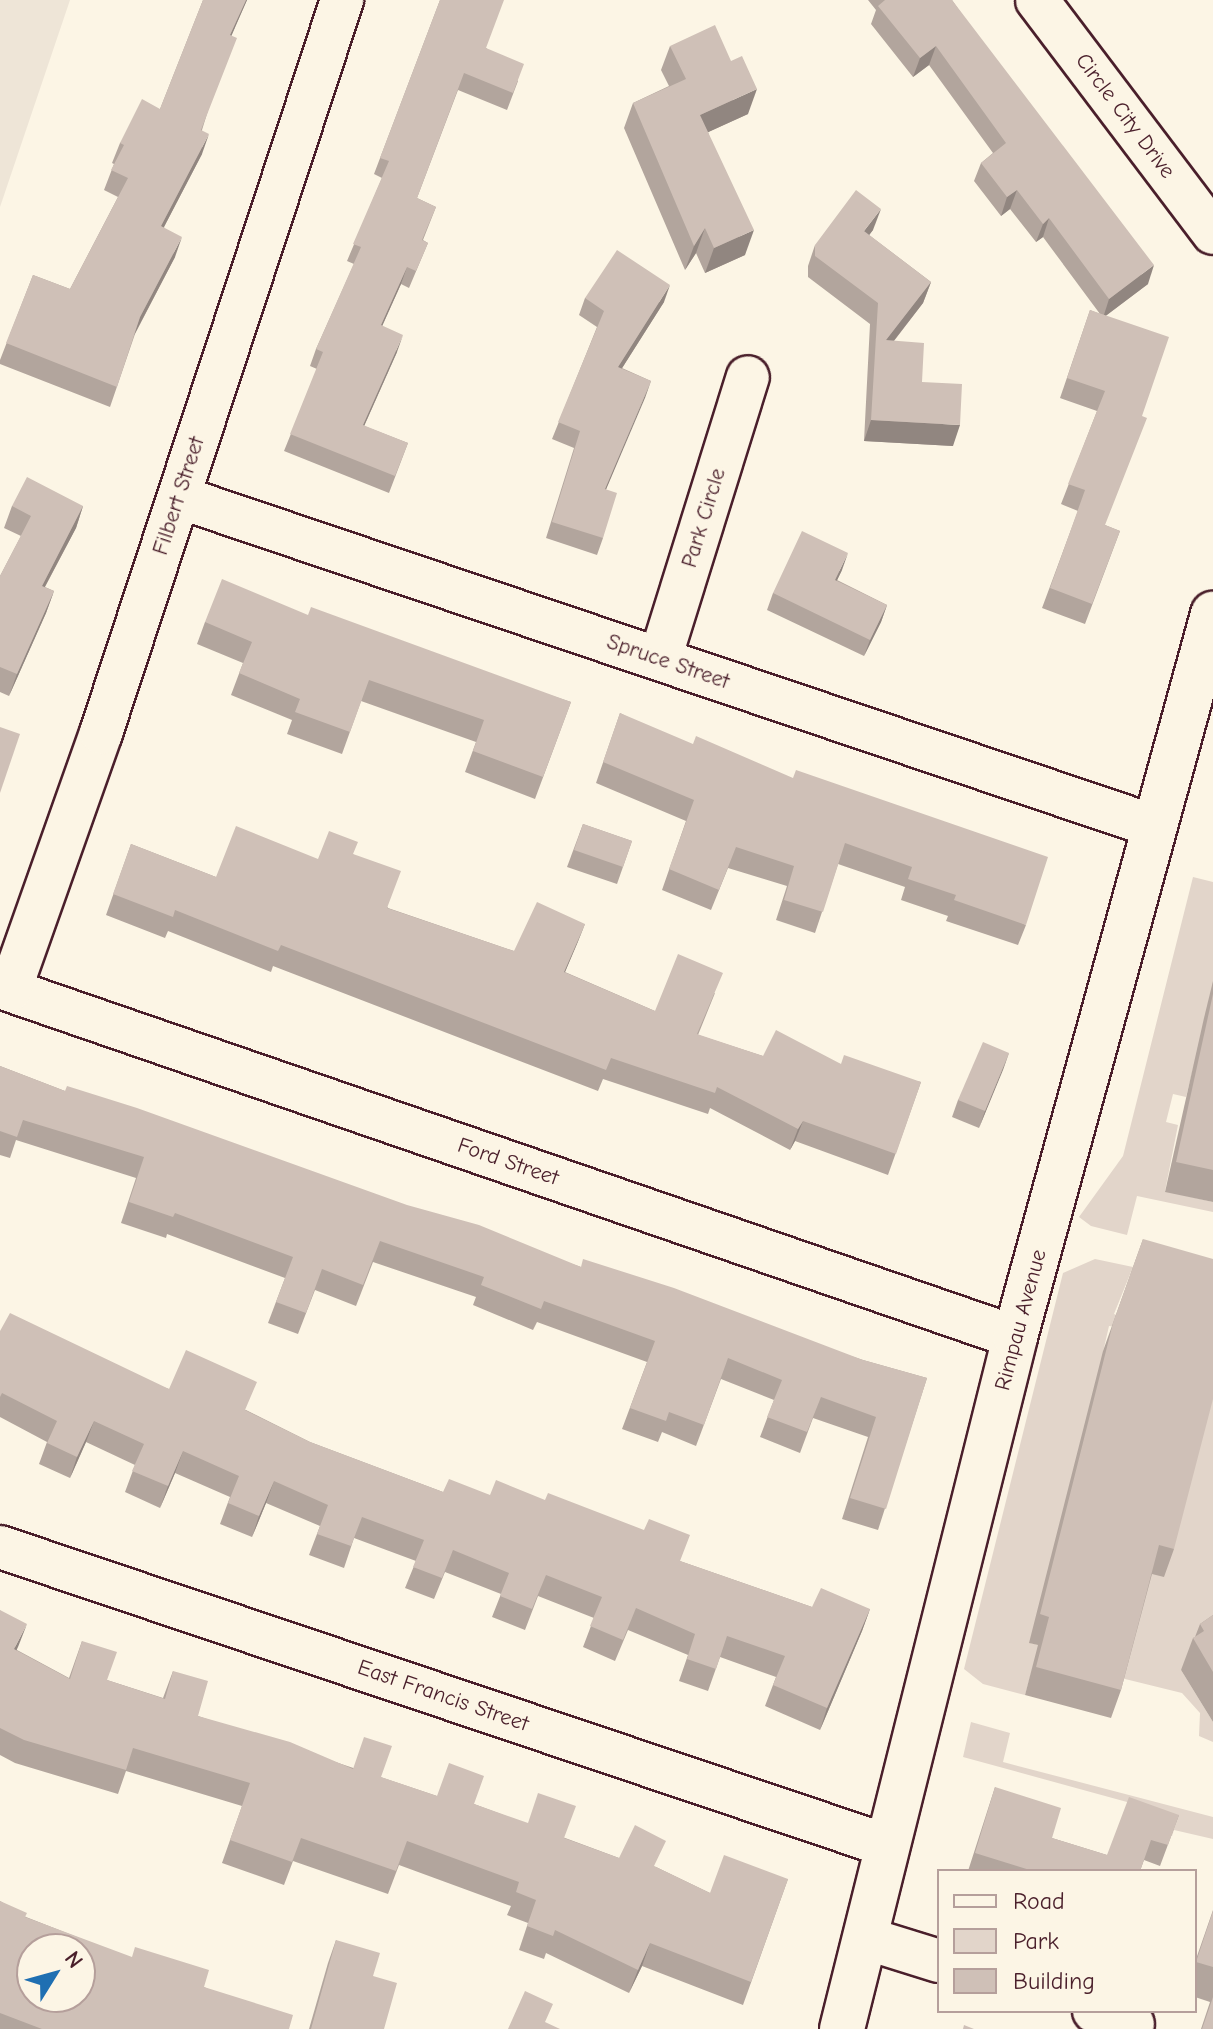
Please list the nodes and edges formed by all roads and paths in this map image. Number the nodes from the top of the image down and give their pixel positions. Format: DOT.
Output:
graph roads {
  1 [pos="342,0"];
  2 [pos="1037,0"];
  3 [pos="1213,233"];
  4 [pos="748,377"];
  5 [pos="179,497"];
  6 [pos="1213,614"];
  7 [pos="660,659"];
  8 [pos="1156,827"];
  9 [pos="5,988"];
  10 [pos="1015,1337"];
  11 [pos="0,1547"];
  12 [pos="885,1845"];
  13 [pos="865,1938"];
  14 [pos="937,1960"];
  15 [pos="1100,2013"];
  16 [pos="1133,2024"];
  17 [pos="842,2029"];
  1 -- 5 [label="street, Filbert Street"];
  2 -- 3 [label="street, Circle City Drive"];
  4 -- 7 [label="street, Park Circle"];
  5 -- 7 [label="street, Spruce Street"];
  5 -- 9 [label="street, Filbert Street"];
  6 -- 8 [label="main road, Rimpau Avenue"];
  7 -- 8 [label="street, Spruce Street"];
  8 -- 10 [label="main road, Rimpau Avenue"];
  9 -- 10 [label="street, Ford Street"];
  10 -- 12 [label="main road, Rimpau Avenue"];
  11 -- 12 [label="street, East Francis Street"];
  12 -- 13 [label="main road, Rimpau Avenue"];
  13 -- 14 [label="street"];
  13 -- 17 [label="main road, Rimpau Avenue"];
  15 -- 16 [label="street"];
}
